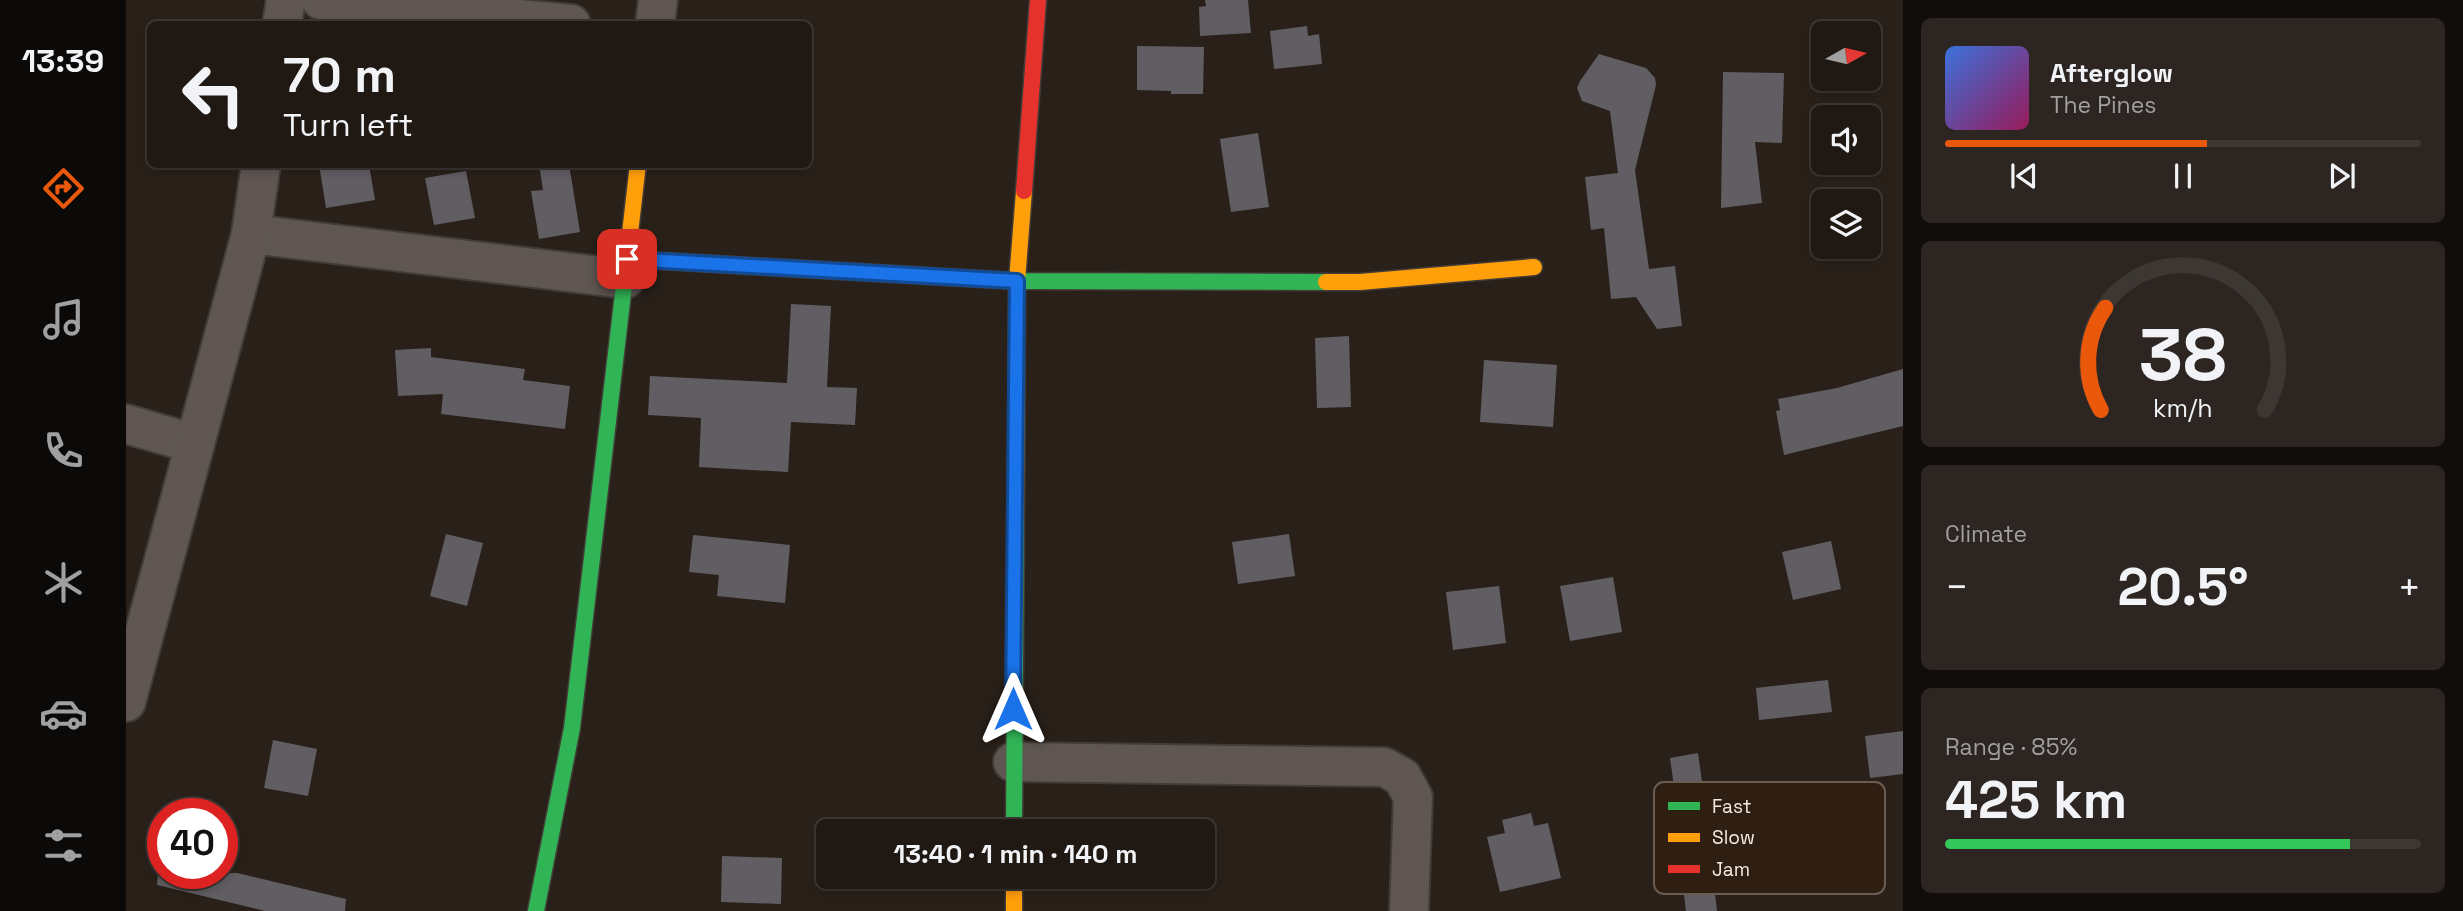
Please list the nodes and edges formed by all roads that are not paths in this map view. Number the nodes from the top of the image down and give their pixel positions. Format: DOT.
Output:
graph roads {
  1 [pos="286,0"];
  2 [pos="321,0"];
  3 [pos="658,0"];
  4 [pos="1038,0"];
  5 [pos="282,21"];
  6 [pos="540,21"];
  7 [pos="655,21"];
  8 [pos="260,168"];
  9 [pos="638,168"];
  10 [pos="251,234"];
  11 [pos="1534,267"];
  12 [pos="626,269"];
  13 [pos="1017,281"];
  14 [pos="126,425"];
  15 [pos="195,444"];
  16 [pos="128,689"];
  17 [pos="1013,762"];
  18 [pos="1013,819"];
  19 [pos="1014,889"];
  20 [pos="536,911"];
  21 [pos="1014,911"];
  22 [pos="1409,911"];
  1 -- 5 [label="street"];
  2 -- 6 [label="street"];
  3 -- 7 [label="street"];
  4 -- 13 [label="street"];
  8 -- 10 [label="street"];
  9 -- 12 [label="street"];
  10 -- 12 [label="street"];
  10 -- 15 [label="street"];
  11 -- 13 [label="street"];
  12 -- 13 [label="street"];
  12 -- 20 [label="street"];
  13 -- 17 [label="street"];
  14 -- 15 [label="street"];
  15 -- 16 [label="street"];
  17 -- 18 [label="street"];
  17 -- 22 [label="street"];
  19 -- 21 [label="street"];
}
